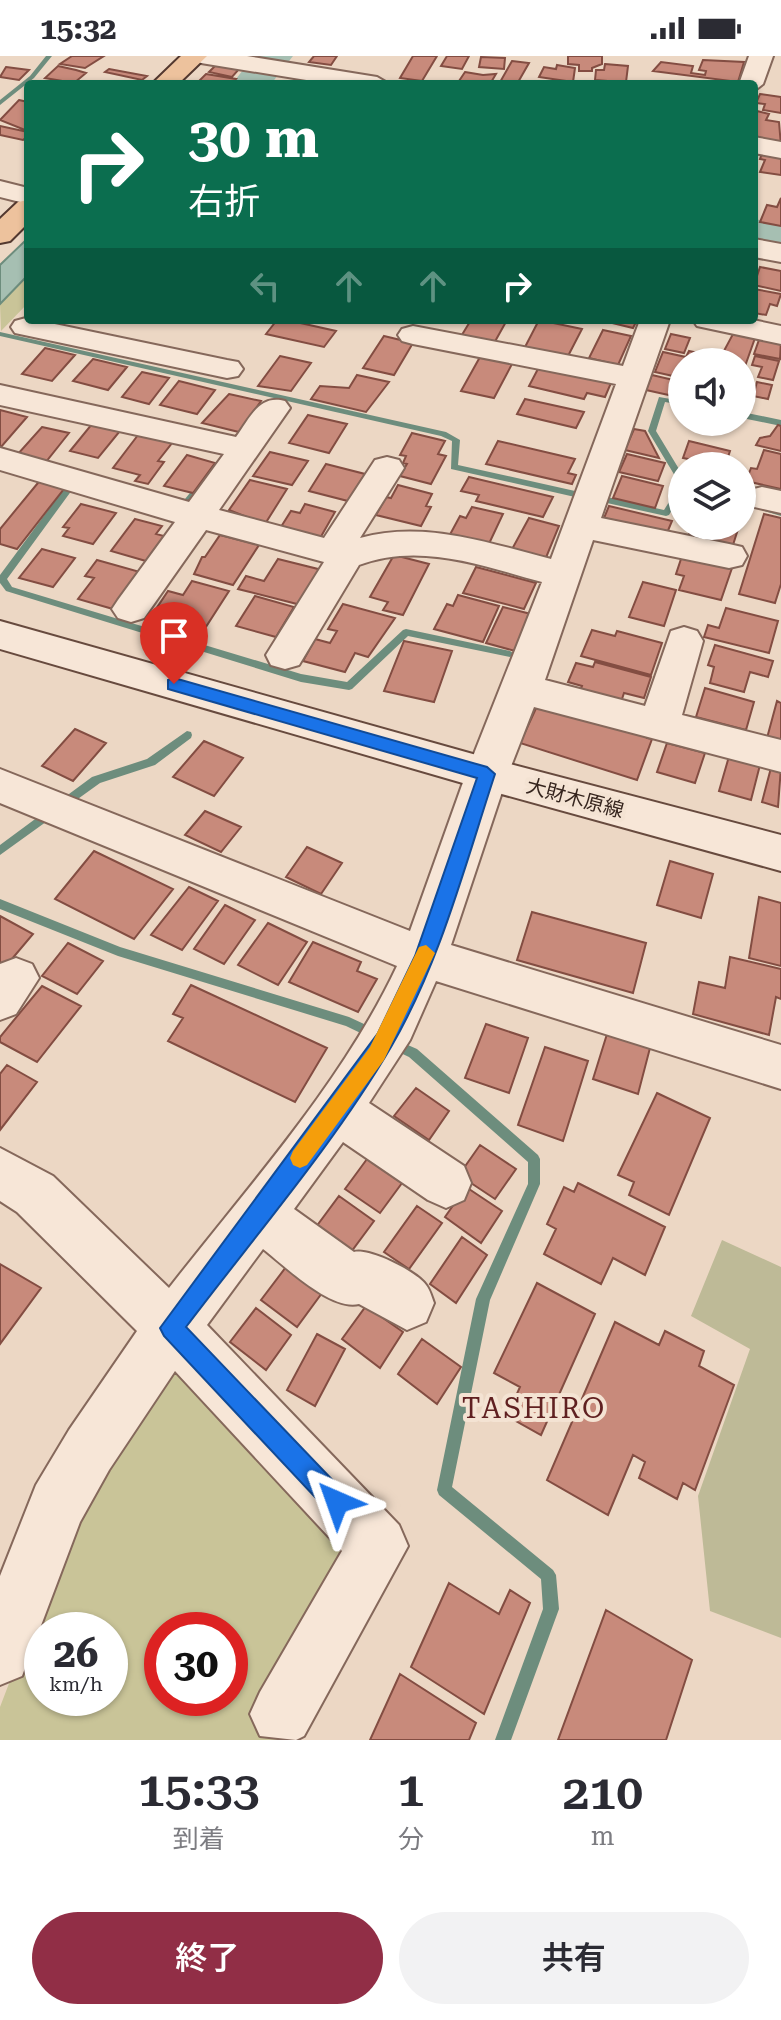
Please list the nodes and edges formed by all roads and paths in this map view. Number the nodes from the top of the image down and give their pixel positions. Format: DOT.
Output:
graph roads {
  1 [pos="198,56"];
  2 [pos="169,80"];
  3 [pos="350,80"];
  4 [pos="758,146"];
  5 [pos="781,150"];
  6 [pos="0,189"];
  7 [pos="24,195"];
  8 [pos="24,212"];
  9 [pos="0,235"];
  10 [pos="758,249"];
  11 [pos="781,253"];
  12 [pos="654,324"];
  13 [pos="727,324"];
  14 [pos="18,335"];
  15 [pos="413,335"];
  16 [pos="781,335"];
  17 [pos="227,369"];
  18 [pos="634,378"];
  19 [pos="0,395"];
  20 [pos="274,408"];
  21 [pos="224,444"];
  22 [pos="0,459"];
  23 [pos="387,468"];
  24 [pos="197,517"];
  25 [pos="581,526"];
  26 [pos="340,554"];
  27 [pos="729,556"];
  28 [pos="563,575"];
  29 [pos="131,609"];
  30 [pos="0,635"];
  31 [pos="684,641"];
  32 [pos="285,655"];
  33 [pos="522,689"];
  34 [pos="659,725"];
  35 [pos="781,756"];
  36 [pos="487,774"];
  37 [pos="0,785"];
  38 [pos="781,853"];
  39 [pos="424,957"];
  40 [pos="781,1067"];
  41 [pos="337,1110"];
  42 [pos="0,1172"];
  43 [pos="446,1183"];
  44 [pos="258,1214"];
  45 [pos="407,1303"];
  46 [pos="172,1328"];
  47 [pos="0,1654"];
  48 [pos="282,1714"];
  1 -- 2 [label="main road"];
  1 -- 3 [label="street"];
  4 -- 5 [label="street"];
  6 -- 7 [label="street"];
  8 -- 9 [label="main road"];
  10 -- 11 [label="street"];
  12 -- 18 [label="street"];
  13 -- 16 [label="street"];
  14 -- 17 [label="street"];
  15 -- 18 [label="street"];
  18 -- 25 [label="street"];
  19 -- 21 [label="street"];
  20 -- 24 [label="street"];
  22 -- 24 [label="street"];
  23 -- 26 [label="street"];
  24 -- 26 [label="street"];
  24 -- 29 [label="street"];
  25 -- 27 [label="street"];
  25 -- 28 [label="street"];
  26 -- 28 [label="street"];
  26 -- 32 [label="street"];
  28 -- 33 [label="street"];
  30 -- 36 [label="street, 大財木原線"];
  31 -- 34 [label="street"];
  33 -- 34 [label="street"];
  33 -- 36 [label="street"];
  34 -- 35 [label="street"];
  36 -- 38 [label="street, 大財木原線"];
  36 -- 39 [label="street"];
  37 -- 39 [label="street"];
  39 -- 40 [label="street"];
  39 -- 41 [label="street"];
  41 -- 43 [label="street"];
  41 -- 44 [label="street"];
  42 -- 46 [label="street"];
  44 -- 45 [label="street"];
  44 -- 46 [label="street"];
  46 -- 47 [label="street"];
  46 -- 48 [label="street"];
}
